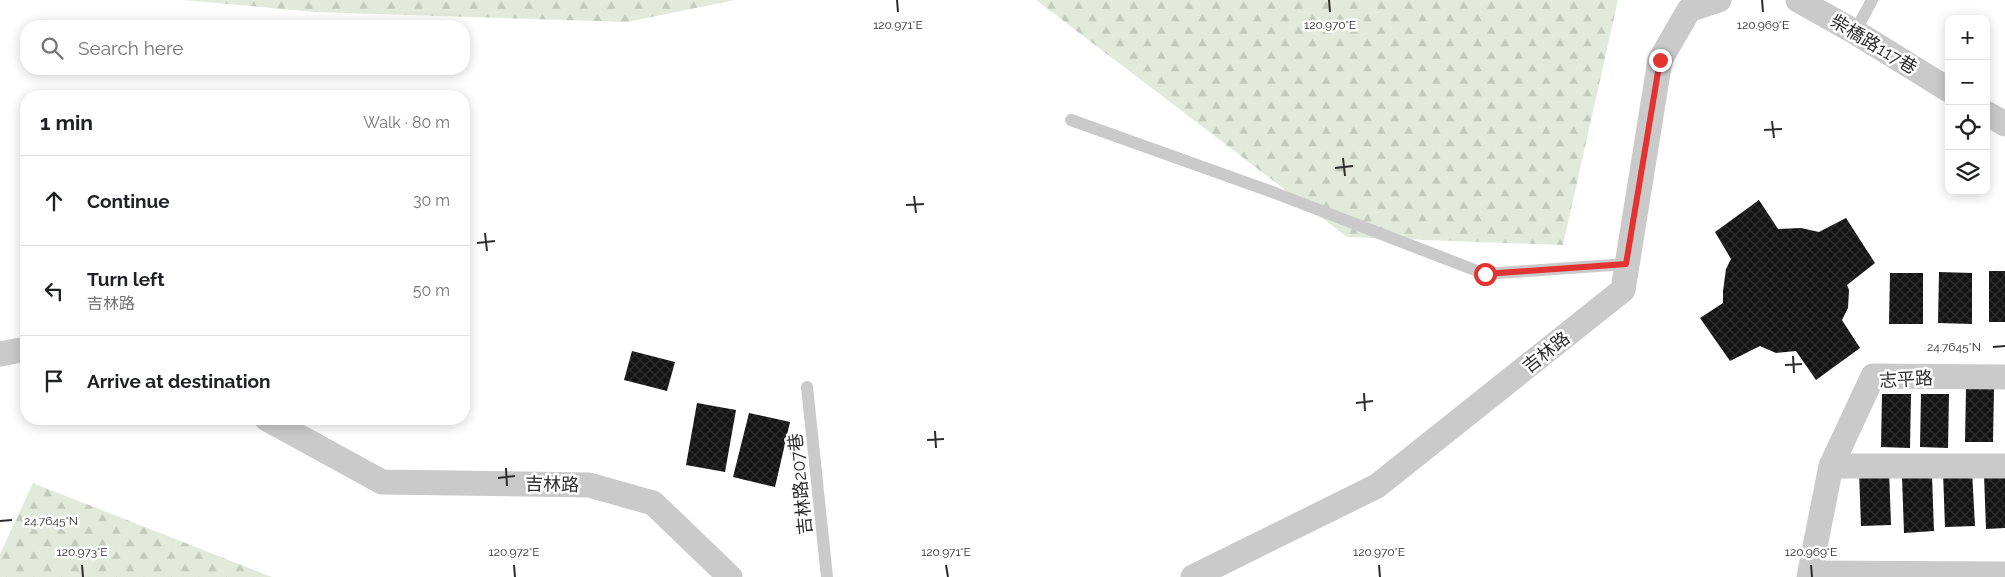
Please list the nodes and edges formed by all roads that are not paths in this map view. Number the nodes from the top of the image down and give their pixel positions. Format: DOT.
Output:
graph roads {
  1 [pos="1719,0"];
  2 [pos="1798,0"];
  3 [pos="1872,0"];
  4 [pos="1684,5"];
  5 [pos="1855,32"];
  6 [pos="1945,88"];
  7 [pos="1990,115"];
  8 [pos="1071,120"];
  9 [pos="2005,124"];
  10 [pos="1626,264"];
  11 [pos="20,350"];
  12 [pos="0,354"];
  13 [pos="2005,377"];
  14 [pos="807,387"];
  15 [pos="278,425"];
  16 [pos="1831,466"];
  17 [pos="2005,466"];
  18 [pos="2005,571"];
  19 [pos="1810,573"];
  20 [pos="730,577"];
  21 [pos="827,577"];
  22 [pos="1193,577"];
  1 -- 4 [label="street, 吉林路"];
  2 -- 5 [label="street, 柴橋路117巷"];
  3 -- 5 [label="lane"];
  4 -- 10 [label="street, 吉林路"];
  5 -- 6 [label="street, 柴橋路117巷"];
  7 -- 9 [label="street"];
  8 -- 10 [label="lane"];
  10 -- 22 [label="street, 吉林路"];
  11 -- 12 [label="street"];
  13 -- 16 [label="street, 志平路"];
  14 -- 21 [label="lane, 吉林路207巷"];
  15 -- 20 [label="street, 吉林路"];
  16 -- 17 [label="street"];
  16 -- 19 [label="street, 志平路"];
  18 -- 19 [label="street"];
}
